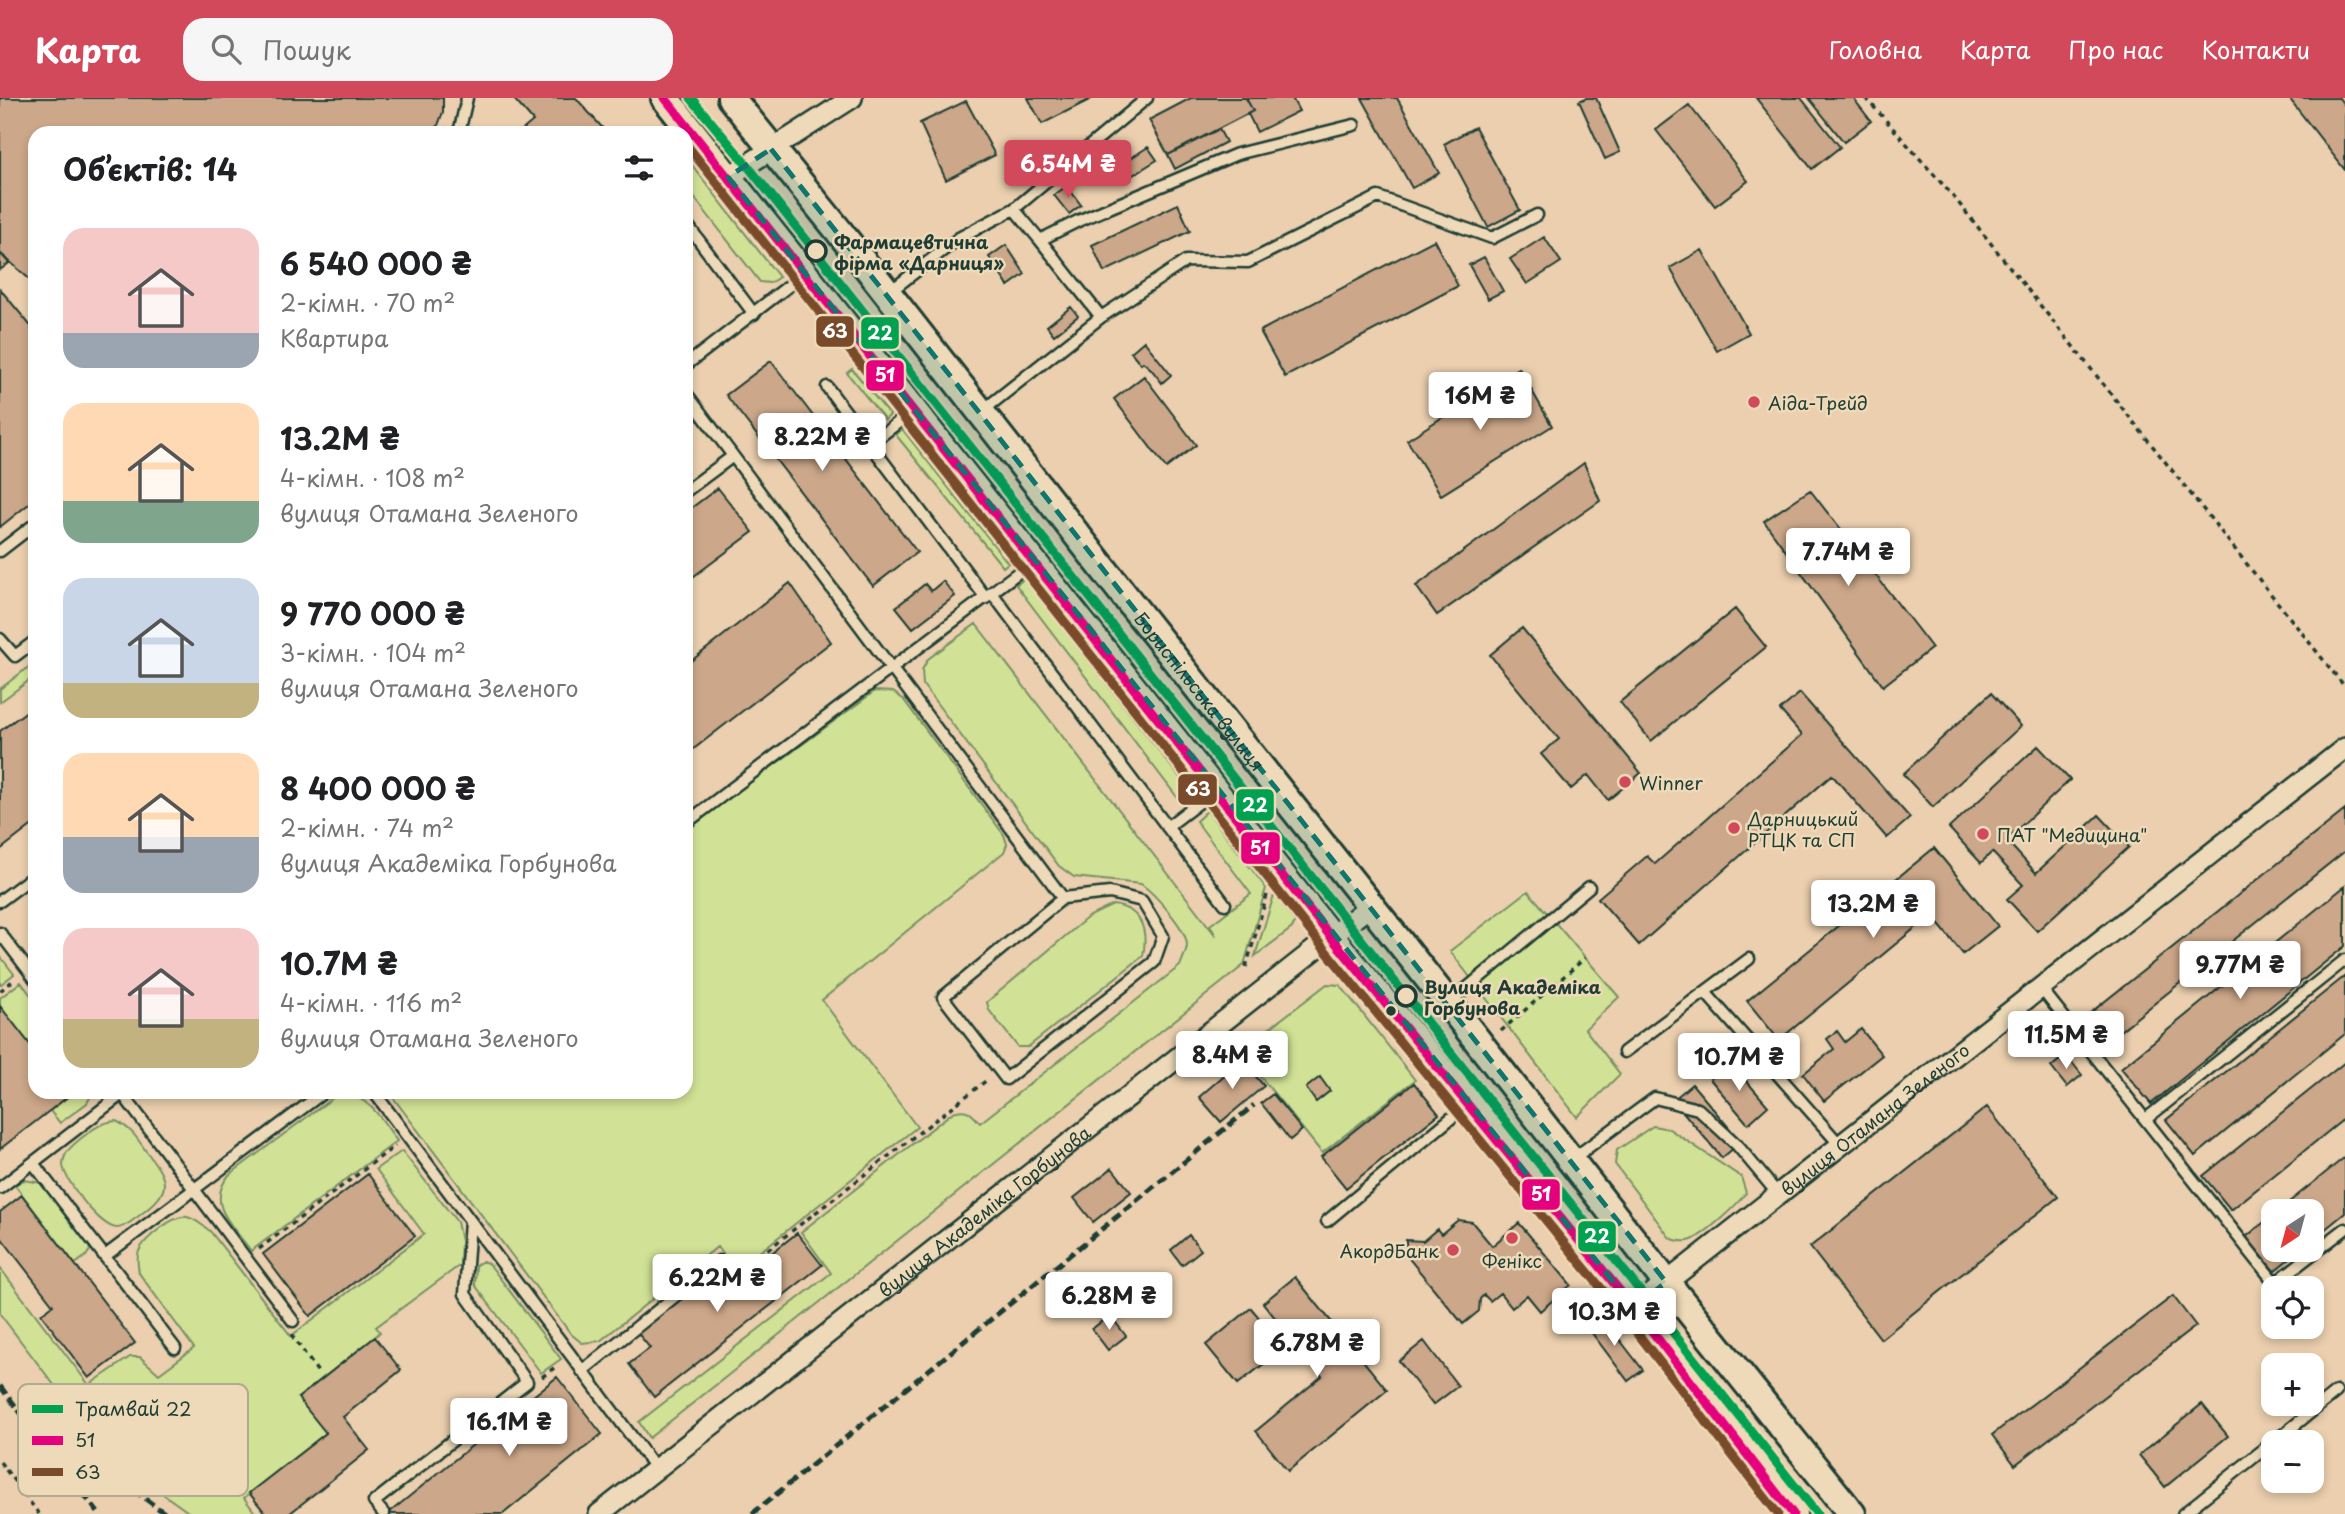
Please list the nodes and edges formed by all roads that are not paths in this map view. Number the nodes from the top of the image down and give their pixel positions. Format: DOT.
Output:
graph roads {
  1 [pos="467,98"];
  2 [pos="665,98"];
  3 [pos="731,98"];
  4 [pos="1147,98"];
  5 [pos="843,100"];
  6 [pos="1354,125"];
  7 [pos="461,126"];
  8 [pos="683,126"];
  9 [pos="693,140"];
  10 [pos="771,149"];
  11 [pos="727,177"];
  12 [pos="1014,209"];
  13 [pos="1537,215"];
  14 [pos="693,232"];
  15 [pos="1040,240"];
  16 [pos="804,274"];
  17 [pos="888,293"];
  18 [pos="754,314"];
  19 [pos="1101,317"];
  20 [pos="693,360"];
  21 [pos="827,387"];
  22 [pos="693,402"];
  23 [pos="913,411"];
  24 [pos="981,412"];
  25 [pos="870,444"];
  26 [pos="733,456"];
  27 [pos="693,486"];
  28 [pos="28,529"];
  29 [pos="0,551"];
  30 [pos="1032,562"];
  31 [pos="989,596"];
  32 [pos="0,639"];
  33 [pos="28,646"];
  34 [pos="891,669"];
  35 [pos="2345,748"];
  36 [pos="1216,789"];
  37 [pos="693,817"];
  38 [pos="1167,827"];
  39 [pos="28,879"];
  40 [pos="1589,887"];
  41 [pos="1062,898"];
  42 [pos="0,901"];
  43 [pos="1225,904"];
  44 [pos="1370,906"];
  45 [pos="0,933"];
  46 [pos="1331,937"];
  47 [pos="1749,959"];
  48 [pos="2345,960"];
  49 [pos="28,970"];
  50 [pos="2040,987"];
  51 [pos="1705,992"];
  52 [pos="1448,1003"];
  53 [pos="1624,1052"];
  54 [pos="113,1099"];
  55 [pos="126,1099"];
  56 [pos="315,1099"];
  57 [pos="379,1099"];
  58 [pos="1468,1104"];
  59 [pos="2146,1119"];
  60 [pos="1840,1145"];
  61 [pos="1570,1160"];
  62 [pos="33,1163"];
  63 [pos="0,1188"];
  64 [pos="194,1189"];
  65 [pos="1777,1193"];
  66 [pos="470,1221"];
  67 [pos="1327,1221"];
  68 [pos="2345,1229"];
  69 [pos="104,1256"];
  70 [pos="733,1278"];
  71 [pos="1666,1282"];
  72 [pos="1634,1308"];
  73 [pos="293,1321"];
  74 [pos="175,1348"];
  75 [pos="582,1371"];
  76 [pos="2336,1392"];
  77 [pos="2288,1430"];
  78 [pos="2261,1452"];
  79 [pos="656,1469"];
  80 [pos="384,1514"];
  81 [pos="599,1514"];
  82 [pos="1793,1514"];
  83 [pos="1852,1514"];
  84 [pos="2183,1514"];
  1 -- 7 [label="lane"];
  2 -- 8 [label="main road"];
  3 -- 10 [label="main road, Бориспільська вулиця"];
  4 -- 12 [label="lane"];
  5 -- 10 [label="street"];
  6 -- 15 [label="lane"];
  9 -- 11 [label="main road"];
  10 -- 11 [label="street"];
  10 -- 17 [label="main road, Бориспільська вулиця"];
  11 -- 16 [label="main road"];
  12 -- 15 [label="lane"];
  12 -- 17 [label="lane"];
  13 -- 19 [label="lane"];
  14 -- 18 [label="lane"];
  15 -- 19 [label="lane"];
  16 -- 18 [label="lane"];
  16 -- 23 [label="main road"];
  17 -- 24 [label="main road, Бориспільська вулиця"];
  18 -- 20 [label="lane"];
  19 -- 24 [label="lane"];
  21 -- 25 [label="lane"];
  22 -- 26 [label="lane"];
  23 -- 25 [label="lane"];
  23 -- 30 [label="main road"];
  24 -- 44 [label="main road, Бориспільська вулиця"];
  25 -- 31 [label="lane"];
  26 -- 27 [label="lane"];
  26 -- 34 [label="lane"];
  28 -- 29 [label="lane"];
  30 -- 31 [label="lane"];
  30 -- 36 [label="main road"];
  31 -- 34 [label="lane"];
  31 -- 38 [label="lane"];
  32 -- 33 [label="lane"];
  34 -- 37 [label="lane"];
  34 -- 41 [label="lane"];
  35 -- 50 [label="street, вулиця Отамана Зеленого"];
  36 -- 38 [label="lane"];
  36 -- 46 [label="main road"];
  38 -- 43 [label="lane"];
  39 -- 42 [label="lane"];
  40 -- 52 [label="lane"];
  41 -- 41 [label="lane"];
  44 -- 46 [label="street, вулиця Академіка Горбунова"];
  44 -- 52 [label="main road, Бориспільська вулиця"];
  45 -- 49 [label="lane"];
  46 -- 58 [label="main road"];
  46 -- 79 [label="street, вулиця Академіка Горбунова"];
  47 -- 51 [label="lane"];
  48 -- 59 [label="lane"];
  50 -- 59 [label="lane"];
  50 -- 60 [label="street, вулиця Отамана Зеленого"];
  51 -- 53 [label="lane"];
  51 -- 60 [label="lane"];
  52 -- 61 [label="main road, Бориспільська вулиця"];
  54 -- 62 [label="lane"];
  55 -- 64 [label="lane"];
  56 -- 64 [label="lane"];
  57 -- 66 [label="lane"];
  58 -- 67 [label="lane"];
  58 -- 72 [label="main road"];
  59 -- 68 [label="lane"];
  60 -- 65 [label="street, вулиця Отамана Зеленого"];
  61 -- 65 [label="lane"];
  61 -- 71 [label="main road, Бориспільська вулиця"];
  62 -- 63 [label="lane"];
  62 -- 69 [label="lane"];
  64 -- 69 [label="lane"];
  64 -- 73 [label="lane"];
  65 -- 71 [label="street, вулиця Отамана Зеленого"];
  66 -- 75 [label="lane"];
  66 -- 80 [label="lane"];
  69 -- 74 [label="lane"];
  70 -- 75 [label="lane"];
  71 -- 72 [label="street, вулиця Отамана Зеленого"];
  71 -- 83 [label="main road, Бориспільська вулиця"];
  72 -- 82 [label="main road"];
  75 -- 79 [label="lane"];
  76 -- 77 [label="lane"];
  78 -- 84 [label="lane"];
  79 -- 81 [label="street, вулиця Академіка Горбунова"];
}
